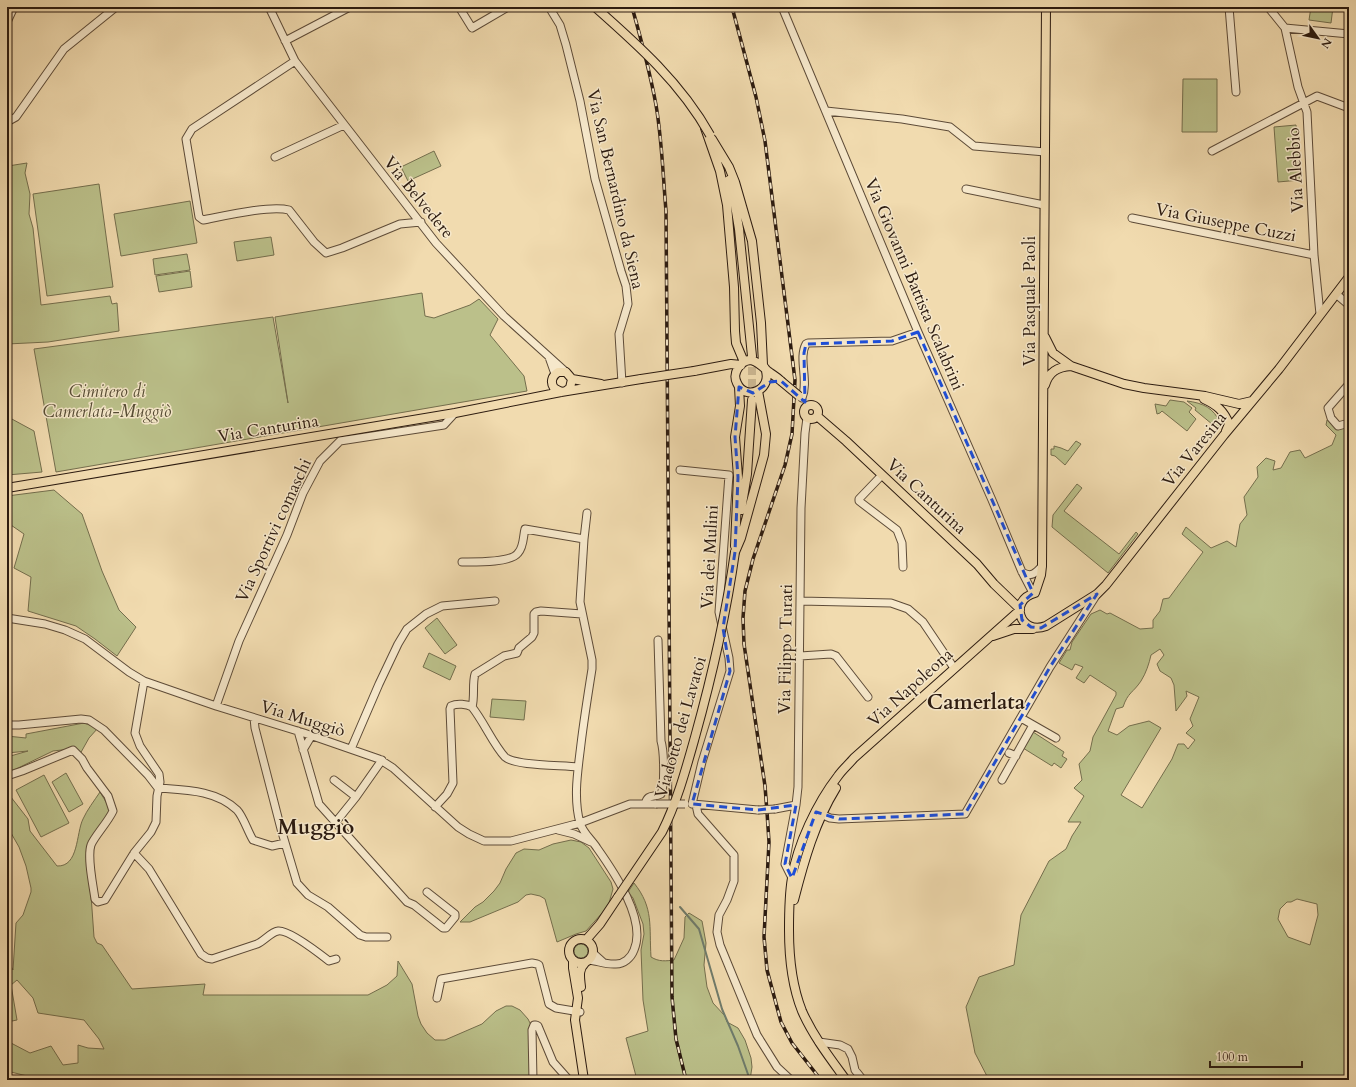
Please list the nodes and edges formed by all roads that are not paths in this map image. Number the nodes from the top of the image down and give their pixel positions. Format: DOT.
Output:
graph roads {
  1 [pos="14,7"];
  2 [pos="116,7"];
  3 [pos="269,7"];
  4 [pos="274,7"];
  5 [pos="350,7"];
  6 [pos="459,7"];
  7 [pos="508,7"];
  8 [pos="549,7"];
  9 [pos="595,7"];
  10 [pos="782,7"];
  11 [pos="1046,7"];
  12 [pos="1229,7"];
  13 [pos="1268,7"];
  14 [pos="7,22"];
  15 [pos="1285,28"];
  16 [pos="1349,34"];
  17 [pos="285,41"];
  18 [pos="295,61"];
  19 [pos="1236,92"];
  20 [pos="1304,103"];
  21 [pos="1349,108"];
  22 [pos="826,111"];
  23 [pos="7,122"];
  24 [pos="703,123"];
  25 [pos="344,126"];
  26 [pos="1212,151"];
  27 [pos="1045,152"];
  28 [pos="275,157"];
  29 [pos="725,169"];
  30 [pos="966,189"];
  31 [pos="1044,205"];
  32 [pos="1132,218"];
  33 [pos="420,222"];
  34 [pos="1314,255"];
  35 [pos="1349,277"];
  36 [pos="1336,294"];
  37 [pos="1349,305"];
  38 [pos="1320,314"];
  39 [pos="918,332"];
  40 [pos="1043,333"];
  41 [pos="548,355"];
  42 [pos="752,356"];
  43 [pos="742,364"];
  44 [pos="721,366"];
  45 [pos="1071,366"];
  46 [pos="764,367"];
  47 [pos="566,372"];
  48 [pos="555,374"];
  49 [pos="572,379"];
  50 [pos="781,380"];
  51 [pos="622,383"];
  52 [pos="738,384"];
  53 [pos="765,384"];
  54 [pos="1349,384"];
  55 [pos="552,385"];
  56 [pos="607,385"];
  57 [pos="564,391"];
  58 [pos="758,391"];
  59 [pos="1194,395"];
  60 [pos="1043,396"];
  61 [pos="800,397"];
  62 [pos="534,398"];
  63 [pos="752,400"];
  64 [pos="1252,401"];
  65 [pos="808,405"];
  66 [pos="455,413"];
  67 [pos="817,416"];
  68 [pos="807,418"];
  69 [pos="1349,424"];
  70 [pos="1224,435"];
  71 [pos="680,470"];
  72 [pos="882,475"];
  73 [pos="7,488"];
  74 [pos="587,513"];
  75 [pos="584,539"];
  76 [pos="735,552"];
  77 [pos="462,562"];
  78 [pos="1042,566"];
  79 [pos="903,567"];
  80 [pos="1022,572"];
  81 [pos="1034,593"];
  82 [pos="1097,594"];
  83 [pos="495,601"];
  84 [pos="800,601"];
  85 [pos="1020,607"];
  86 [pos="582,614"];
  87 [pos="7,618"];
  88 [pos="1036,628"];
  89 [pos="987,638"];
  90 [pos="658,640"];
  91 [pos="800,656"];
  92 [pos="954,668"];
  93 [pos="144,681"];
  94 [pos="868,697"];
  95 [pos="216,706"];
  96 [pos="472,708"];
  97 [pos="254,718"];
  98 [pos="1021,718"];
  99 [pos="8,725"];
  100 [pos="1033,725"];
  101 [pos="298,731"];
  102 [pos="312,735"];
  103 [pos="1056,738"];
  104 [pos="351,749"];
  105 [pos="303,750"];
  106 [pos="1009,753"];
  107 [pos="1016,756"];
  108 [pos="854,758"];
  109 [pos="382,760"];
  110 [pos="578,767"];
  111 [pos="7,776"];
  112 [pos="334,780"];
  113 [pos="1002,780"];
  114 [pos="158,788"];
  115 [pos="356,797"];
  116 [pos="824,799"];
  117 [pos="645,804"];
  118 [pos="691,804"];
  119 [pos="796,805"];
  120 [pos="435,807"];
  121 [pos="823,815"];
  122 [pos="334,823"];
  123 [pos="580,823"];
  124 [pos="556,829"];
  125 [pos="285,843"];
  126 [pos="595,845"];
  127 [pos="134,854"];
  128 [pos="792,878"];
  129 [pos="427,892"];
  130 [pos="789,918"];
  131 [pos="387,937"];
  132 [pos="590,946"];
  133 [pos="336,959"];
  134 [pos="573,961"];
  135 [pos="587,962"];
  136 [pos="603,962"];
  137 [pos="437,998"];
  138 [pos="578,1012"];
  139 [pos="819,1042"];
  140 [pos="562,1077"];
  141 [pos="533,1080"];
  142 [pos="569,1080"];
  143 [pos="584,1080"];
  144 [pos="791,1080"];
  145 [pos="846,1080"];
  146 [pos="863,1080"];
  1 -- 14 [label="street"];
  2 -- 23 [label="street"];
  3 -- 17 [label="street, Via Belvedere"];
  4 -- 17 [label="street, Via Belvedere"];
  5 -- 17 [label="street"];
  6 -- 7 [label="street"];
  8 -- 51 [label="street, Via San Bernardino da Siena"];
  9 -- 24 [label="main road, bridge"];
  10 -- 22 [label="street, Via Giovanni Battista Scalabrini"];
  11 -- 27 [label="main road, Via Pasquale Paoli"];
  12 -- 19 [label="street"];
  13 -- 15 [label="street"];
  15 -- 16 [label="street"];
  15 -- 20 [label="street, Via Alebbio"];
  17 -- 18 [label="street, Via Belvedere"];
  18 -- 25 [label="street, Via Belvedere"];
  18 -- 33 [label="street"];
  20 -- 21 [label="street"];
  20 -- 26 [label="street"];
  20 -- 34 [label="street, Via Alebbio"];
  22 -- 27 [label="street"];
  22 -- 39 [label="street, Via Giovanni Battista Scalabrini"];
  24 -- 29 [label="main road, bridge"];
  24 -- 29 [label="main road, bridge"];
  25 -- 28 [label="street"];
  25 -- 33 [label="street, Via Belvedere"];
  27 -- 31 [label="main road, Via Pasquale Paoli"];
  29 -- 42 [label="main road"];
  29 -- 43 [label="main road"];
  29 -- 46 [label="main road"];
  30 -- 31 [label="street"];
  31 -- 40 [label="main road, Via Pasquale Paoli"];
  32 -- 34 [label="street, Via Giuseppe Cuzzi"];
  33 -- 41 [label="street, Via Belvedere"];
  34 -- 38 [label="street, Via Alebbio"];
  35 -- 36 [label="main road, Via Varesina"];
  36 -- 37 [label="street"];
  36 -- 38 [label="main road, Via Varesina"];
  38 -- 64 [label="main road, Via Varesina"];
  39 -- 61 [label="street"];
  39 -- 80 [label="street, Via Giovanni Battista Scalabrini"];
  40 -- 45 [label="main road"];
  40 -- 60 [label="main road, Via Pasquale Paoli"];
  41 -- 47 [label="street, Via Belvedere"];
  41 -- 48 [label="street, Via Belvedere"];
  43 -- 44 [label="main road, Via Canturina"];
  43 -- 46 [label="main road"];
  43 -- 52 [label="main road"];
  44 -- 51 [label="main road, Via Canturina, bridge"];
  44 -- 52 [label="main road"];
  45 -- 59 [label="main road"];
  45 -- 60 [label="main road"];
  46 -- 50 [label="main road"];
  46 -- 53 [label="main road"];
  47 -- 48 [label="main road"];
  47 -- 49 [label="main road"];
  48 -- 55 [label="main road"];
  49 -- 56 [label="main road, Via Canturina"];
  49 -- 57 [label="main road"];
  50 -- 53 [label="main road"];
  50 -- 61 [label="main road, bridge"];
  51 -- 56 [label="main road, Via Canturina"];
  52 -- 58 [label="main road"];
  52 -- 76 [label="main road"];
  53 -- 58 [label="main road"];
  54 -- 69 [label="street"];
  55 -- 57 [label="main road"];
  55 -- 62 [label="main road, Via Canturina"];
  56 -- 57 [label="main road, Via Canturina"];
  57 -- 62 [label="main road, Via Canturina"];
  58 -- 76 [label="main road"];
  59 -- 64 [label="main road"];
  59 -- 70 [label="main road"];
  60 -- 78 [label="main road, Via Pasquale Paoli"];
  61 -- 65 [label="main road"];
  62 -- 66 [label="main road, Via Canturina"];
  63 -- 76 [label="main road"];
  64 -- 70 [label="main road, Via Varesina"];
  65 -- 67 [label="main road"];
  65 -- 68 [label="main road"];
  66 -- 73 [label="main road, Via Canturina"];
  66 -- 95 [label="street, Via Sportivi comaschi"];
  67 -- 68 [label="main road"];
  67 -- 72 [label="main road, Via Canturina"];
  68 -- 84 [label="street, Via Filippo Turati"];
  70 -- 82 [label="main road, Via Varesina"];
  71 -- 118 [label="street, Via dei Mulini"];
  72 -- 79 [label="street"];
  72 -- 85 [label="main road, Via Canturina"];
  74 -- 75 [label="street"];
  75 -- 77 [label="street"];
  75 -- 86 [label="street"];
  76 -- 132 [label="main road, Viadotto dei Lavatoi, bridge"];
  78 -- 80 [label="street"];
  78 -- 81 [label="main road, Via Pasquale Paoli"];
  80 -- 81 [label="street, Via Giovanni Battista Scalabrini"];
  81 -- 85 [label="main road, Via Napoleona"];
  82 -- 88 [label="main road, Via Varesina"];
  82 -- 98 [label="street"];
  83 -- 104 [label="street"];
  84 -- 91 [label="street, Via Filippo Turati"];
  84 -- 92 [label="street"];
  85 -- 88 [label="main road, Via Canturina"];
  85 -- 89 [label="main road, Via Napoleona"];
  86 -- 96 [label="street"];
  86 -- 110 [label="street"];
  87 -- 93 [label="street, Via Muggiò"];
  88 -- 89 [label="main road, Via Napoleona"];
  89 -- 92 [label="main road, Via Napoleona"];
  90 -- 117 [label="street"];
  91 -- 94 [label="street"];
  91 -- 119 [label="street, Via Filippo Turati"];
  92 -- 108 [label="main road, Via Napoleona"];
  93 -- 95 [label="street, Via Muggiò"];
  93 -- 114 [label="street"];
  95 -- 97 [label="street, Via Muggiò"];
  96 -- 110 [label="street"];
  96 -- 120 [label="street"];
  97 -- 101 [label="street, Via Muggiò"];
  97 -- 125 [label="street"];
  98 -- 100 [label="street"];
  98 -- 121 [label="street"];
  99 -- 114 [label="street"];
  100 -- 103 [label="street"];
  100 -- 107 [label="street"];
  101 -- 102 [label="street, Via Muggiò"];
  101 -- 105 [label="street"];
  102 -- 104 [label="street, Via Muggiò"];
  102 -- 105 [label="street"];
  104 -- 109 [label="street, Via Muggiò"];
  105 -- 122 [label="street"];
  106 -- 107 [label="street"];
  107 -- 113 [label="street"];
  108 -- 116 [label="main road, Via Napoleona"];
  108 -- 121 [label="main road, Via Napoleona"];
  109 -- 115 [label="street"];
  109 -- 120 [label="street, Via Muggiò"];
  110 -- 123 [label="street"];
  111 -- 127 [label="street"];
  112 -- 115 [label="street"];
  114 -- 125 [label="street"];
  114 -- 127 [label="street"];
  115 -- 122 [label="street"];
  116 -- 121 [label="main road, Via Napoleona"];
  116 -- 128 [label="main road, Via Napoleona"];
  117 -- 118 [label="street, Via Muggiò, bridge"];
  117 -- 123 [label="street, Via Muggiò"];
  118 -- 119 [label="street, Via Muggiò, bridge"];
  118 -- 144 [label="street"];
  119 -- 128 [label="street, Via Filippo Turati"];
  120 -- 124 [label="street, Via Muggiò"];
  121 -- 130 [label="main road, Via Napoleona"];
  122 -- 129 [label="street"];
  123 -- 124 [label="street, Via Muggiò"];
  123 -- 126 [label="street"];
  124 -- 126 [label="street"];
  125 -- 131 [label="street"];
  126 -- 136 [label="street"];
  127 -- 133 [label="street"];
  128 -- 130 [label="main road, Via Napoleona"];
  130 -- 139 [label="main road, Via Napoleona"];
  132 -- 134 [label="main road"];
  132 -- 135 [label="main road"];
  132 -- 136 [label="street"];
  134 -- 135 [label="main road"];
  134 -- 138 [label="main road"];
  135 -- 136 [label="street"];
  135 -- 138 [label="main road"];
  137 -- 138 [label="street"];
  138 -- 143 [label="main road"];
  139 -- 145 [label="main road, Via Napoleona"];
  139 -- 146 [label="street"];
  140 -- 141 [label="street"];
  140 -- 142 [label="street"];
}
